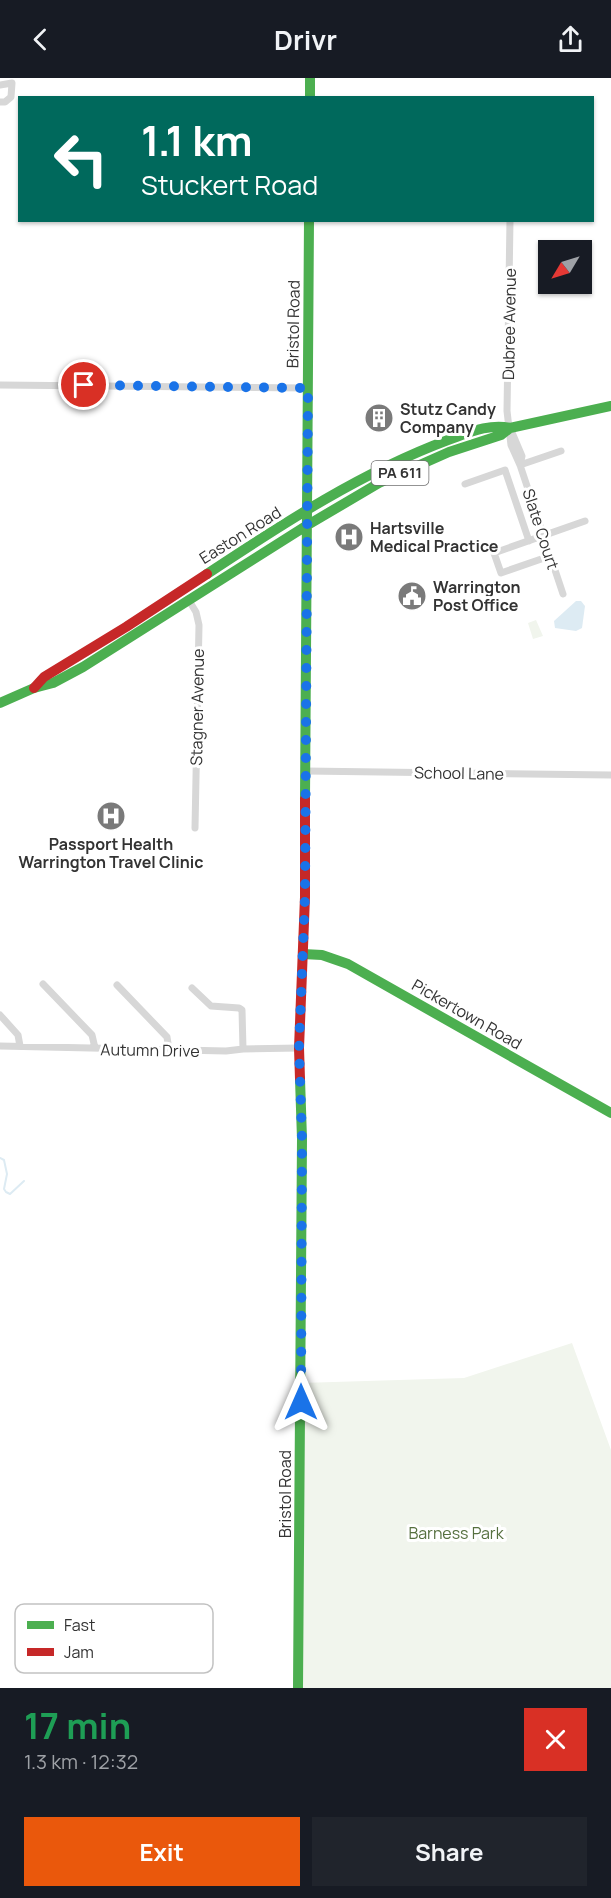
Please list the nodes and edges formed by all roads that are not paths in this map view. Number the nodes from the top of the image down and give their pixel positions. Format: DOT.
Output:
graph roads {
  1 [pos="310,78"];
  2 [pos="12,80"];
  3 [pos="0,85"];
  4 [pos="310,96"];
  5 [pos="0,102"];
  6 [pos="309,222"];
  7 [pos="510,222"];
  8 [pos="0,385"];
  9 [pos="308,388"];
  10 [pos="611,406"];
  11 [pos="510,428"];
  12 [pos="561,451"];
  13 [pos="520,465"];
  14 [pos="465,484"];
  15 [pos="527,487"];
  16 [pos="512,492"];
  17 [pos="306,511"];
  18 [pos="585,521"];
  19 [pos="306,526"];
  20 [pos="544,536"];
  21 [pos="529,541"];
  22 [pos="550,556"];
  23 [pos="182,590"];
  24 [pos="563,594"];
  25 [pos="189,601"];
  26 [pos="34,688"];
  27 [pos="0,703"];
  28 [pos="306,771"];
  29 [pos="611,775"];
  30 [pos="195,828"];
  31 [pos="303,954"];
  32 [pos="43,984"];
  33 [pos="117,985"];
  34 [pos="192,988"];
  35 [pos="0,1015"];
  36 [pos="0,1046"];
  37 [pos="20,1046"];
  38 [pos="95,1048"];
  39 [pos="243,1048"];
  40 [pos="299,1048"];
  41 [pos="169,1050"];
  42 [pos="610,1111"];
  43 [pos="298,1688"];
  1 -- 4 [label="main road"];
  2 -- 3 [label="street"];
  2 -- 5 [label="street"];
  6 -- 9 [label="main road, Bristol Road"];
  7 -- 11 [label="street, Dubree Avenue"];
  8 -- 9 [label="street"];
  9 -- 17 [label="main road, Bristol Road"];
  10 -- 11 [label="main road, Easton Road / PA 611"];
  11 -- 13 [label="street, Slate Court"];
  11 -- 17 [label="main road, Easton Road / PA 611"];
  11 -- 19 [label="main road, Easton Road / PA 611"];
  12 -- 13 [label="street"];
  13 -- 15 [label="street, Slate Court"];
  14 -- 16 [label="street"];
  15 -- 16 [label="street"];
  15 -- 20 [label="street, Slate Court"];
  16 -- 21 [label="street"];
  17 -- 19 [label="main road, Bristol Road"];
  17 -- 23 [label="main road, Easton Road / PA 611"];
  18 -- 20 [label="street"];
  19 -- 25 [label="main road, Easton Road / PA 611"];
  19 -- 28 [label="main road, Bristol Road"];
  20 -- 21 [label="street"];
  20 -- 22 [label="street, Slate Court"];
  21 -- 22 [label="street"];
  22 -- 24 [label="street, Slate Court"];
  23 -- 25 [label="street, Stagner Avenue"];
  23 -- 26 [label="main road, Easton Road / PA 611"];
  25 -- 26 [label="main road, Easton Road / PA 611"];
  25 -- 30 [label="street, Stagner Avenue"];
  26 -- 27 [label="main road, Easton Road / PA 611"];
  28 -- 29 [label="street, School Lane"];
  28 -- 31 [label="main road, Bristol Road"];
  31 -- 40 [label="main road, Bristol Road"];
  31 -- 42 [label="main road, Pickertown Road"];
  32 -- 38 [label="street"];
  33 -- 41 [label="street"];
  34 -- 39 [label="street"];
  35 -- 37 [label="street"];
  36 -- 37 [label="street, Autumn Drive"];
  37 -- 38 [label="street, Autumn Drive"];
  38 -- 41 [label="street, Autumn Drive"];
  39 -- 40 [label="street, Autumn Drive"];
  39 -- 41 [label="street, Autumn Drive"];
  40 -- 43 [label="main road, Bristol Road"];
}
